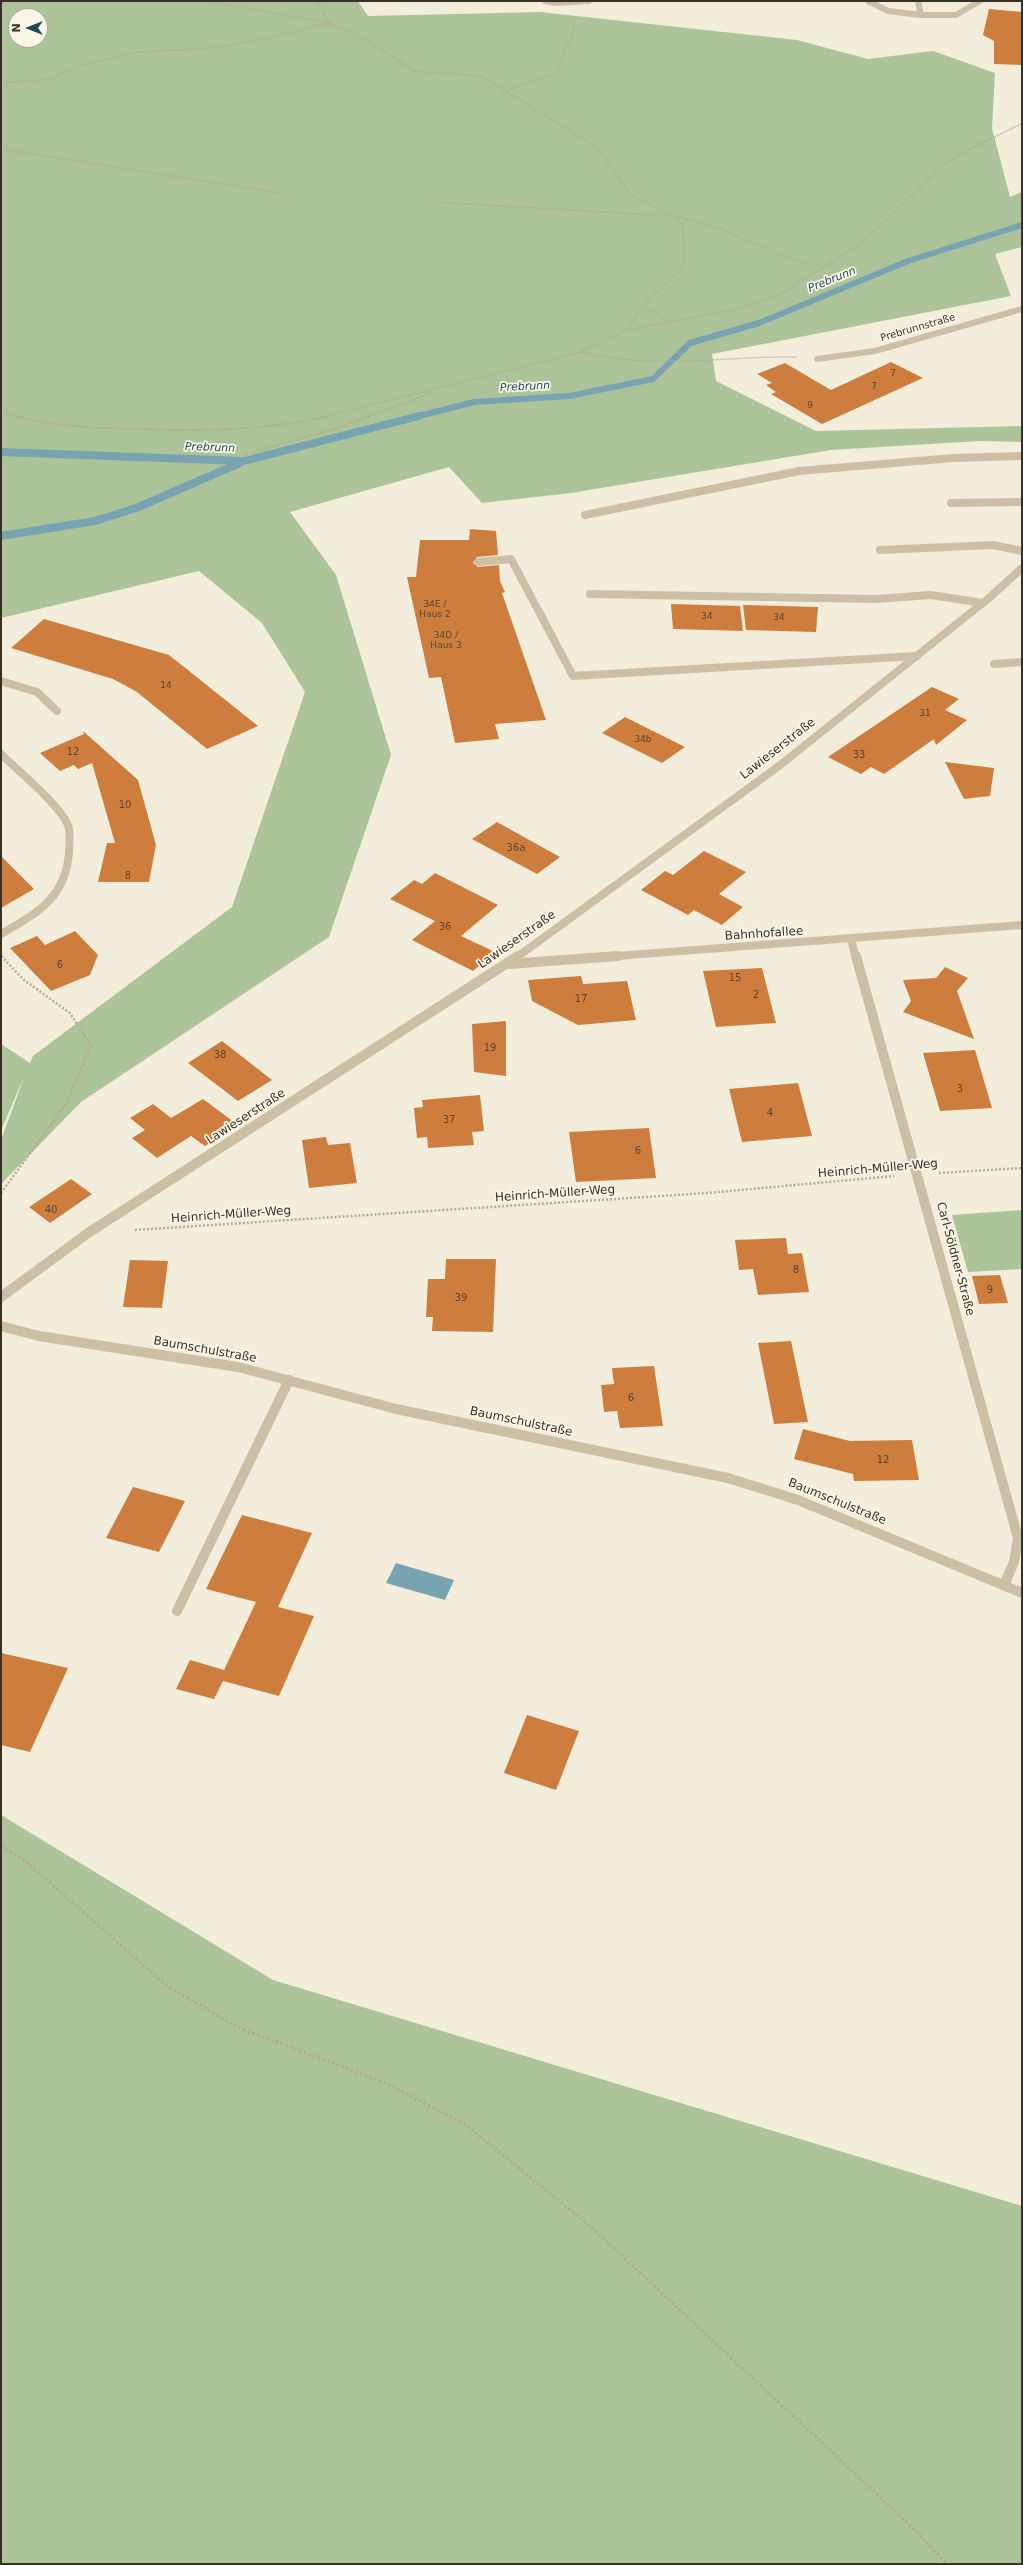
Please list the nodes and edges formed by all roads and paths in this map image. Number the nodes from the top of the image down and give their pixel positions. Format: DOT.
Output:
graph roads {
  1 [pos="208,1"];
  2 [pos="318,1"];
  3 [pos="545,1"];
  4 [pos="589,1"];
  5 [pos="868,1"];
  6 [pos="918,1"];
  7 [pos="980,1"];
  8 [pos="579,2"];
  9 [pos="921,15"];
  10 [pos="329,23"];
  11 [pos="1,83"];
  12 [pos="506,91"];
  13 [pos="1022,124"];
  14 [pos="1,149"];
  15 [pos="280,193"];
  16 [pos="436,202"];
  17 [pos="674,216"];
  18 [pos="823,267"];
  19 [pos="642,306"];
  20 [pos="1022,310"];
  21 [pos="671,322"];
  22 [pos="626,330"];
  23 [pos="581,352"];
  24 [pos="817,359"];
  25 [pos="438,390"];
  26 [pos="1,412"];
  27 [pos="244,455"];
  28 [pos="1022,456"];
  29 [pos="1022,502"];
  30 [pos="951,503"];
  31 [pos="584,515"];
  32 [pos="880,550"];
  33 [pos="1022,551"];
  34 [pos="478,562"];
  35 [pos="1022,568"];
  36 [pos="590,594"];
  37 [pos="983,603"];
  38 [pos="917,656"];
  39 [pos="1022,662"];
  40 [pos="994,664"];
  41 [pos="1,681"];
  42 [pos="57,711"];
  43 [pos="1,754"];
  44 [pos="1022,924"];
  45 [pos="1,934"];
  46 [pos="850,940"];
  47 [pos="1,956"];
  48 [pos="508,964"];
  49 [pos="1022,1168"];
  50 [pos="918,1174"];
  51 [pos="1,1193"];
  52 [pos="128,1231"];
  53 [pos="1,1297"];
  54 [pos="1,1326"];
  55 [pos="288,1380"];
  56 [pos="1004,1585"];
  57 [pos="1022,1593"];
  58 [pos="177,1611"];
  59 [pos="1,1846"];
  60 [pos="947,2564"];
  1 -- 10 [label="path"];
  2 -- 10 [label="path"];
  3 -- 8 [label="street"];
  4 -- 8 [label="street"];
  5 -- 9 [label="street"];
  6 -- 9 [label="street"];
  7 -- 9 [label="street"];
  8 -- 12 [label="path"];
  10 -- 11 [label="path"];
  10 -- 12 [label="path"];
  12 -- 17 [label="path"];
  13 -- 18 [label="path"];
  14 -- 15 [label="path"];
  16 -- 17 [label="path"];
  17 -- 18 [label="path"];
  17 -- 19 [label="path"];
  18 -- 21 [label="path"];
  19 -- 21 [label="path"];
  19 -- 22 [label="path"];
  20 -- 24 [label="street, Prebrunnstraße"];
  21 -- 22 [label="path"];
  22 -- 23 [label="path"];
  23 -- 24 [label="path"];
  23 -- 25 [label="path"];
  25 -- 26 [label="path"];
  25 -- 27 [label="path"];
  28 -- 31 [label="street"];
  29 -- 30 [label="street"];
  32 -- 33 [label="street"];
  34 -- 38 [label="street"];
  35 -- 37 [label="street, Lawieserstraße"];
  36 -- 37 [label="street"];
  37 -- 38 [label="street, Lawieserstraße"];
  38 -- 48 [label="street, Lawieserstraße"];
  39 -- 40 [label="street"];
  41 -- 42 [label="street"];
  43 -- 45 [label="street"];
  44 -- 46 [label="street, Bahnhofallee"];
  46 -- 48 [label="street, Bahnhofallee"];
  46 -- 50 [label="street, Carl-Söldner-Straße"];
  47 -- 51 [label="path"];
  48 -- 53 [label="street, Lawieserstraße"];
  49 -- 50 [label="path, Heinrich-Müller-Weg"];
  50 -- 52 [label="path, Heinrich-Müller-Weg"];
  50 -- 56 [label="street, Carl-Söldner-Straße"];
  54 -- 55 [label="street, Baumschulstraße"];
  55 -- 56 [label="street, Baumschulstraße"];
  55 -- 58 [label="street"];
  56 -- 57 [label="street, Baumschulstraße"];
  59 -- 60 [label="path"];
}
